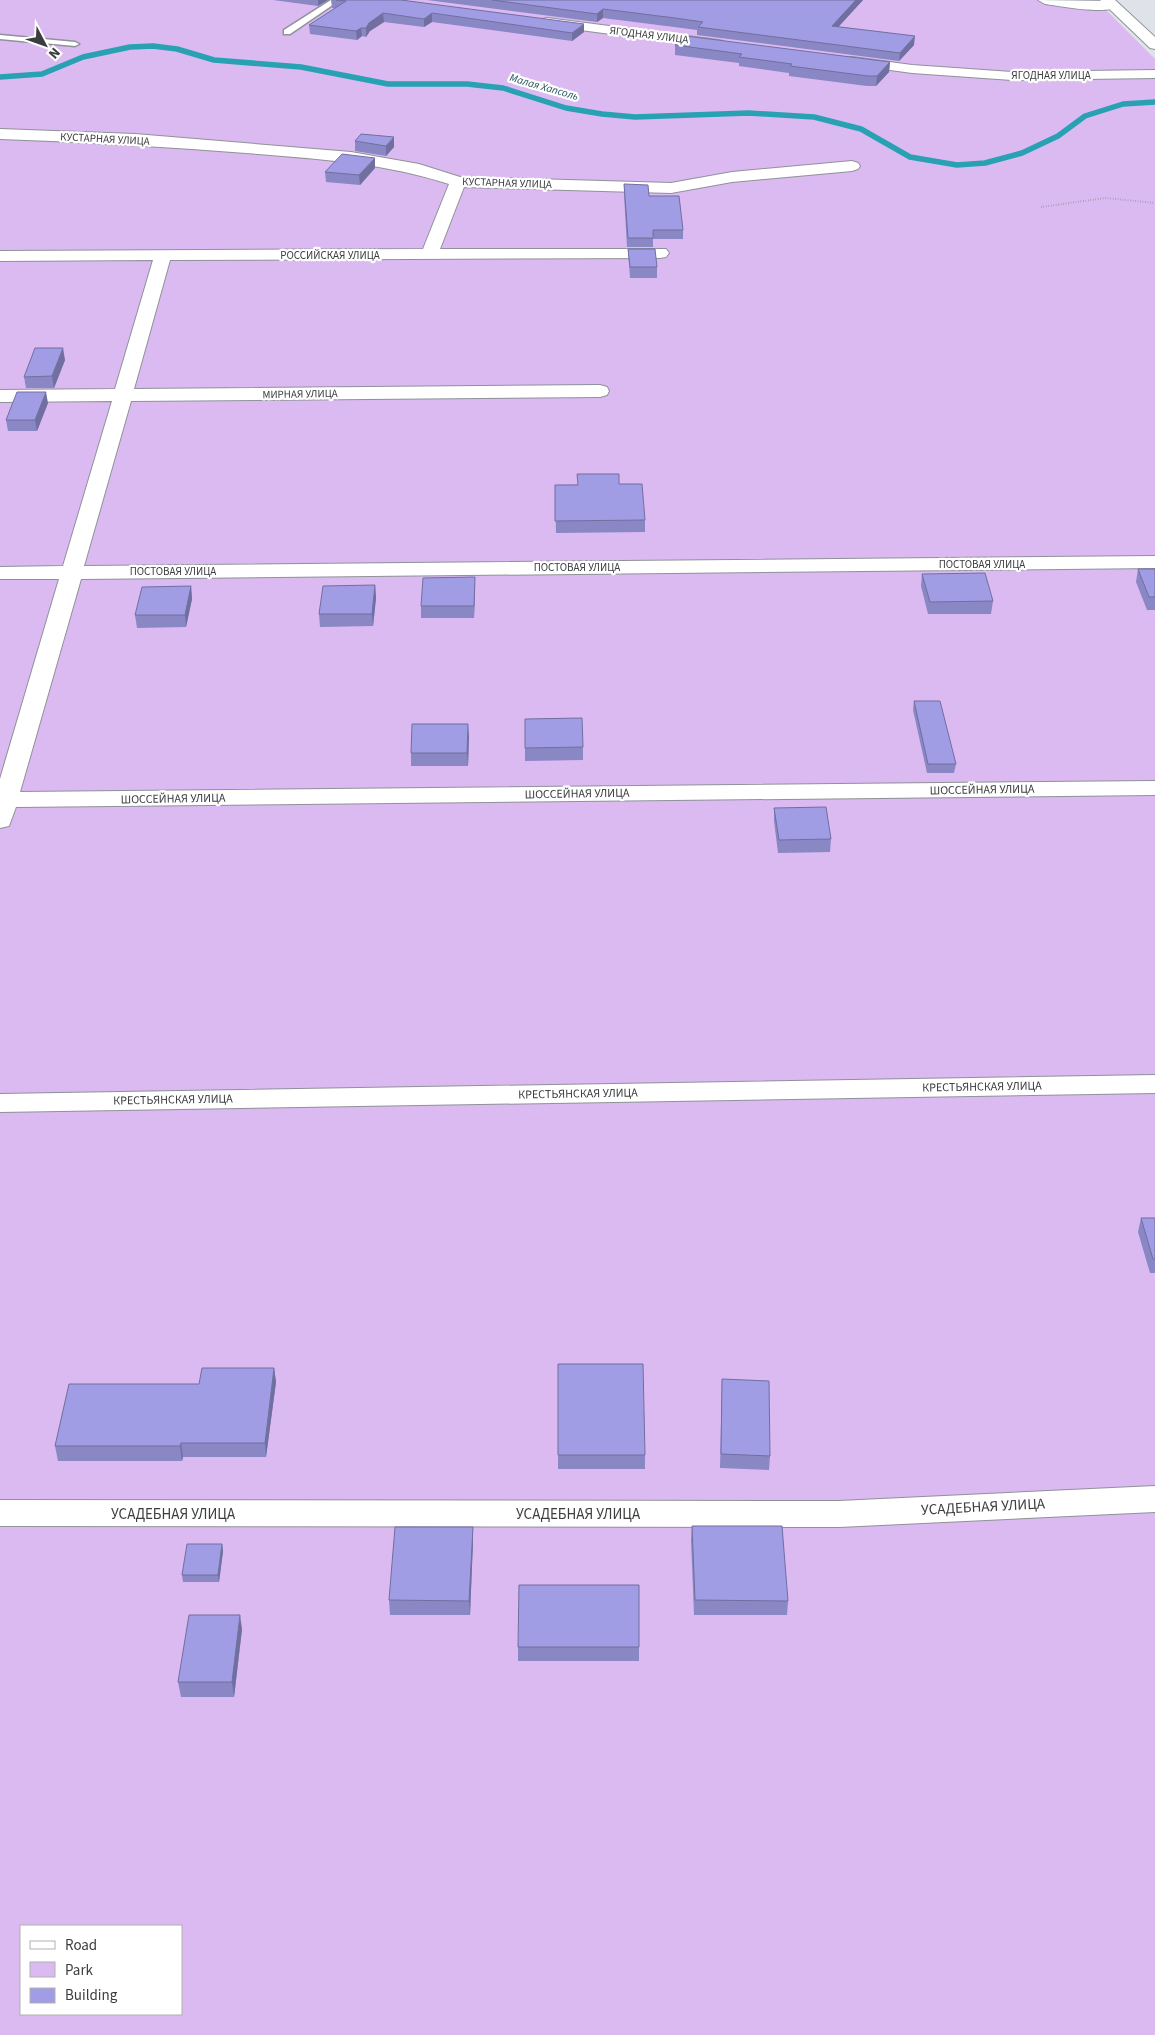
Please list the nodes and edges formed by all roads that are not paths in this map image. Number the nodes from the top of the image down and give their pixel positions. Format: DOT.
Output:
graph roads {
  1 [pos="336,0"];
  2 [pos="1045,0"];
  3 [pos="1109,2"];
  4 [pos="529,19"];
  5 [pos="287,32"];
  6 [pos="0,37"];
  7 [pos="75,44"];
  8 [pos="1155,45"];
  9 [pos="735,46"];
  10 [pos="833,59"];
  11 [pos="1155,74"];
  12 [pos="7,135"];
  13 [pos="852,166"];
  14 [pos="458,182"];
  15 [pos="660,253"];
  16 [pos="430,254"];
  17 [pos="0,256"];
  18 [pos="163,256"];
  19 [pos="600,391"];
  20 [pos="0,396"];
  21 [pos="122,396"];
  22 [pos="1155,562"];
  23 [pos="72,572"];
  24 [pos="0,573"];
  25 [pos="1155,788"];
  26 [pos="2,807"];
  27 [pos="1155,1084"];
  28 [pos="0,1103"];
  29 [pos="1155,1499"];
  30 [pos="0,1514"];
  1 -- 5 [label="lane"];
  2 -- 3 [label="street"];
  3 -- 8 [label="street"];
  4 -- 9 [label="street, ЯГОДНАЯ УЛИЦА"];
  6 -- 7 [label="lane"];
  10 -- 11 [label="street, ЯГОДНАЯ УЛИЦА"];
  12 -- 14 [label="street, КУСТАРНАЯ УЛИЦА"];
  13 -- 14 [label="street, КУСТАРНАЯ УЛИЦА"];
  14 -- 16 [label="street"];
  15 -- 16 [label="street, РОССИЙСКАЯ УЛИЦА"];
  16 -- 18 [label="street, РОССИЙСКАЯ УЛИЦА"];
  17 -- 18 [label="street, РОССИЙСКАЯ УЛИЦА"];
  18 -- 21 [label="street"];
  19 -- 21 [label="street, МИРНАЯ УЛИЦА"];
  20 -- 21 [label="street, МИРНАЯ УЛИЦА"];
  21 -- 23 [label="street"];
  22 -- 23 [label="street, ПОСТОВАЯ УЛИЦА"];
  23 -- 24 [label="street, ПОСТОВАЯ УЛИЦА"];
  23 -- 26 [label="street"];
  25 -- 26 [label="street, ШОССЕЙНАЯ УЛИЦА"];
  27 -- 28 [label="street, КРЕСТЬЯНСКАЯ УЛИЦА"];
  29 -- 30 [label="street, УСАДЕБНАЯ УЛИЦА"];
}
